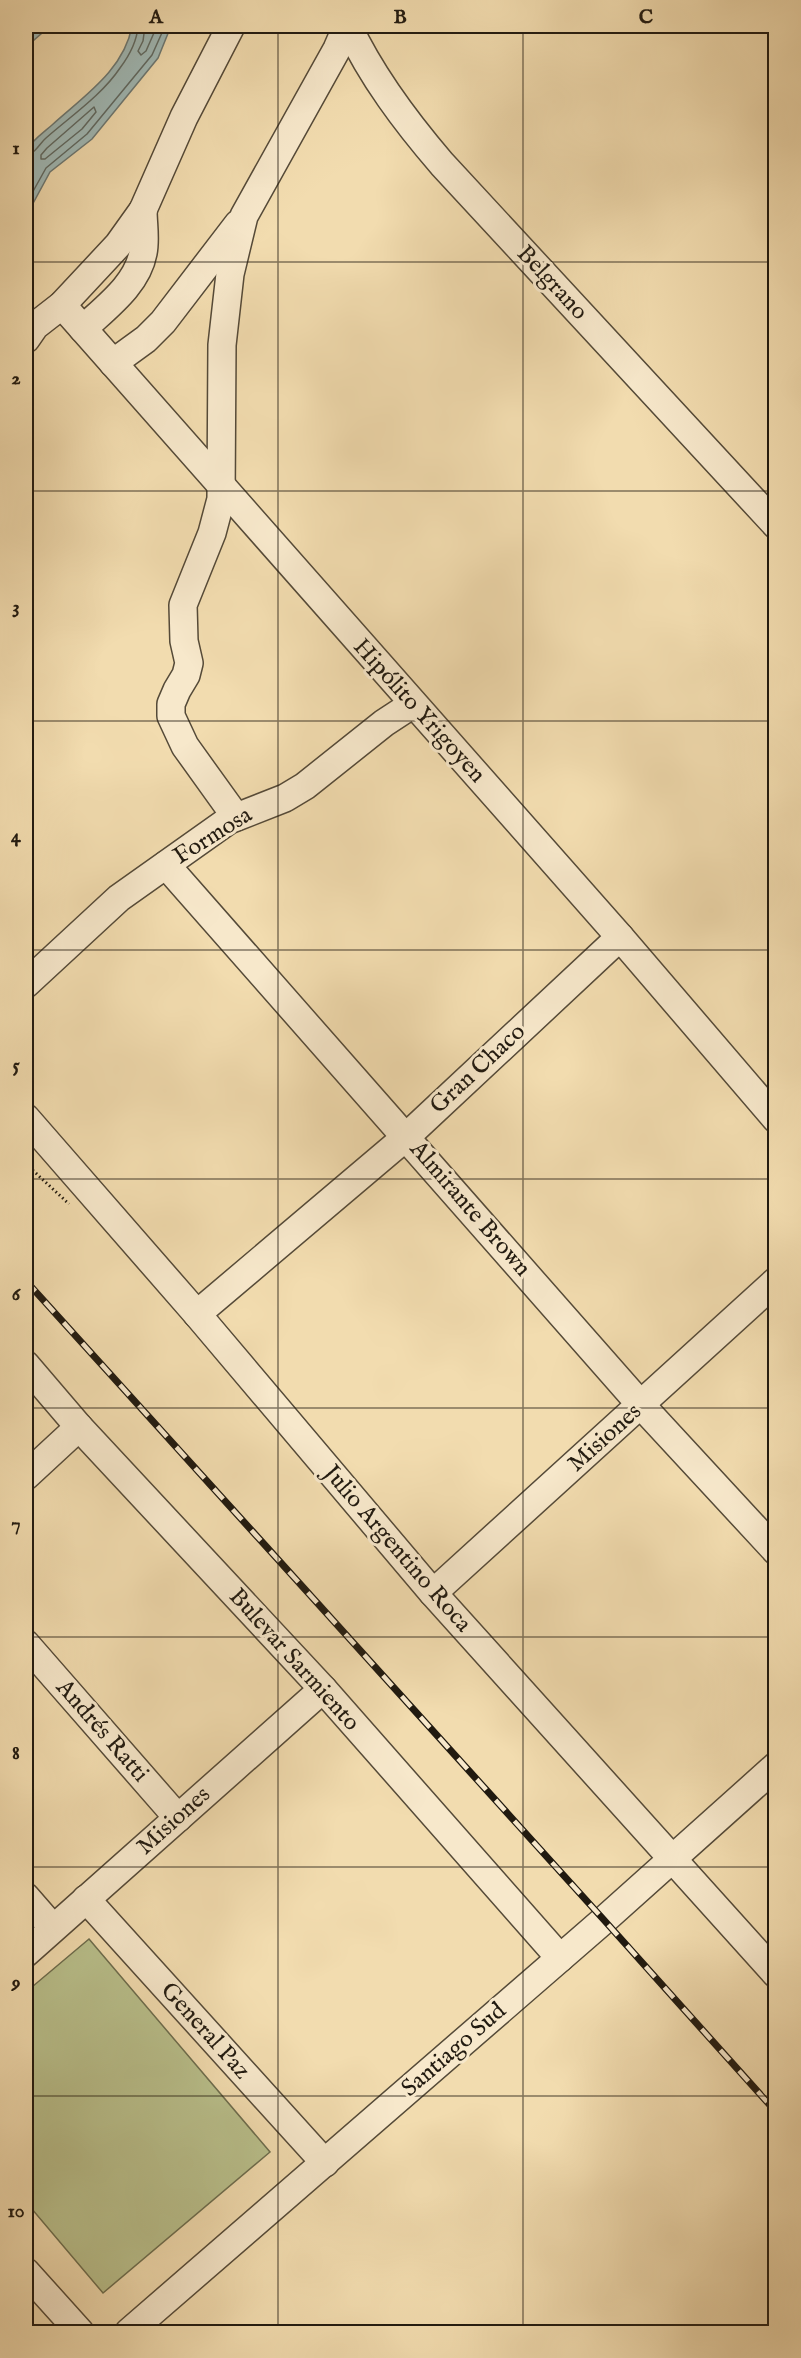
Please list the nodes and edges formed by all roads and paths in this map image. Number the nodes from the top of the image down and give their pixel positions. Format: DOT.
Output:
graph roads {
  1 [pos="231,26"];
  2 [pos="347,26"];
  3 [pos="143,210"];
  4 [pos="244,216"];
  5 [pos="62,305"];
  6 [pos="83,329"];
  7 [pos="26,339"];
  8 [pos="112,363"];
  9 [pos="221,487"];
  10 [pos="776,525"];
  11 [pos="413,704"];
  12 [pos="236,818"];
  13 [pos="166,865"];
  14 [pos="620,937"];
  15 [pos="26,984"];
  16 [pos="26,1118"];
  17 [pos="776,1119"];
  18 [pos="406,1137"];
  19 [pos="776,1281"];
  20 [pos="196,1314"];
  21 [pos="26,1365"];
  22 [pos="641,1405"];
  23 [pos="79,1427"];
  24 [pos="26,1476"];
  25 [pos="776,1551"];
  26 [pos="433,1593"];
  27 [pos="26,1644"];
  28 [pos="322,1689"];
  29 [pos="776,1766"];
  30 [pos="178,1818"];
  31 [pos="671,1858"];
  32 [pos="26,1897"];
  33 [pos="86,1899"];
  34 [pos="53,1928"];
  35 [pos="26,1953"];
  36 [pos="560,1958"];
  37 [pos="776,1974"];
  38 [pos="325,2163"];
  39 [pos="26,2272"];
  40 [pos="80,2332"];
  41 [pos="129,2332"];
  1 -- 3 [label="street"];
  2 -- 4 [label="street"];
  2 -- 10 [label="street, Belgrano"];
  3 -- 5 [label="street"];
  3 -- 6 [label="street"];
  4 -- 8 [label="street"];
  4 -- 9 [label="street"];
  5 -- 6 [label="street, Hipólito Yrigoyen"];
  5 -- 7 [label="street"];
  6 -- 8 [label="street, Hipólito Yrigoyen"];
  8 -- 9 [label="street, Hipólito Yrigoyen"];
  9 -- 11 [label="street, Hipólito Yrigoyen"];
  9 -- 12 [label="street"];
  11 -- 12 [label="street, Formosa"];
  11 -- 14 [label="street, Hipólito Yrigoyen"];
  12 -- 13 [label="street, Formosa"];
  13 -- 15 [label="street, Formosa"];
  13 -- 18 [label="street, Almirante Brown"];
  14 -- 17 [label="street, Hipólito Yrigoyen"];
  14 -- 18 [label="street, Gran Chaco"];
  16 -- 20 [label="street, Julio Argentino Roca"];
  18 -- 20 [label="street, Gran Chaco"];
  18 -- 22 [label="street, Almirante Brown"];
  19 -- 22 [label="street, Misiones"];
  20 -- 26 [label="street, Julio Argentino Roca"];
  21 -- 23 [label="street, Bulevar Sarmiento"];
  22 -- 25 [label="street, Almirante Brown"];
  22 -- 26 [label="street, Misiones"];
  23 -- 24 [label="street"];
  23 -- 28 [label="street, Bulevar Sarmiento"];
  26 -- 31 [label="street, Julio Argentino Roca"];
  27 -- 30 [label="street, Andrés Ratti"];
  28 -- 30 [label="street, Misiones"];
  28 -- 36 [label="street, Bulevar Sarmiento"];
  29 -- 31 [label="street, Santiago Sud"];
  30 -- 33 [label="street, Misiones"];
  31 -- 36 [label="street, Santiago Sud"];
  31 -- 37 [label="street, Julio Argentino Roca"];
  32 -- 34 [label="street"];
  33 -- 34 [label="street, Misiones"];
  33 -- 38 [label="street, General Paz"];
  34 -- 35 [label="street, Misiones"];
  36 -- 38 [label="street, Santiago Sud"];
  38 -- 41 [label="street, Santiago Sud"];
  39 -- 40 [label="street"];
}
